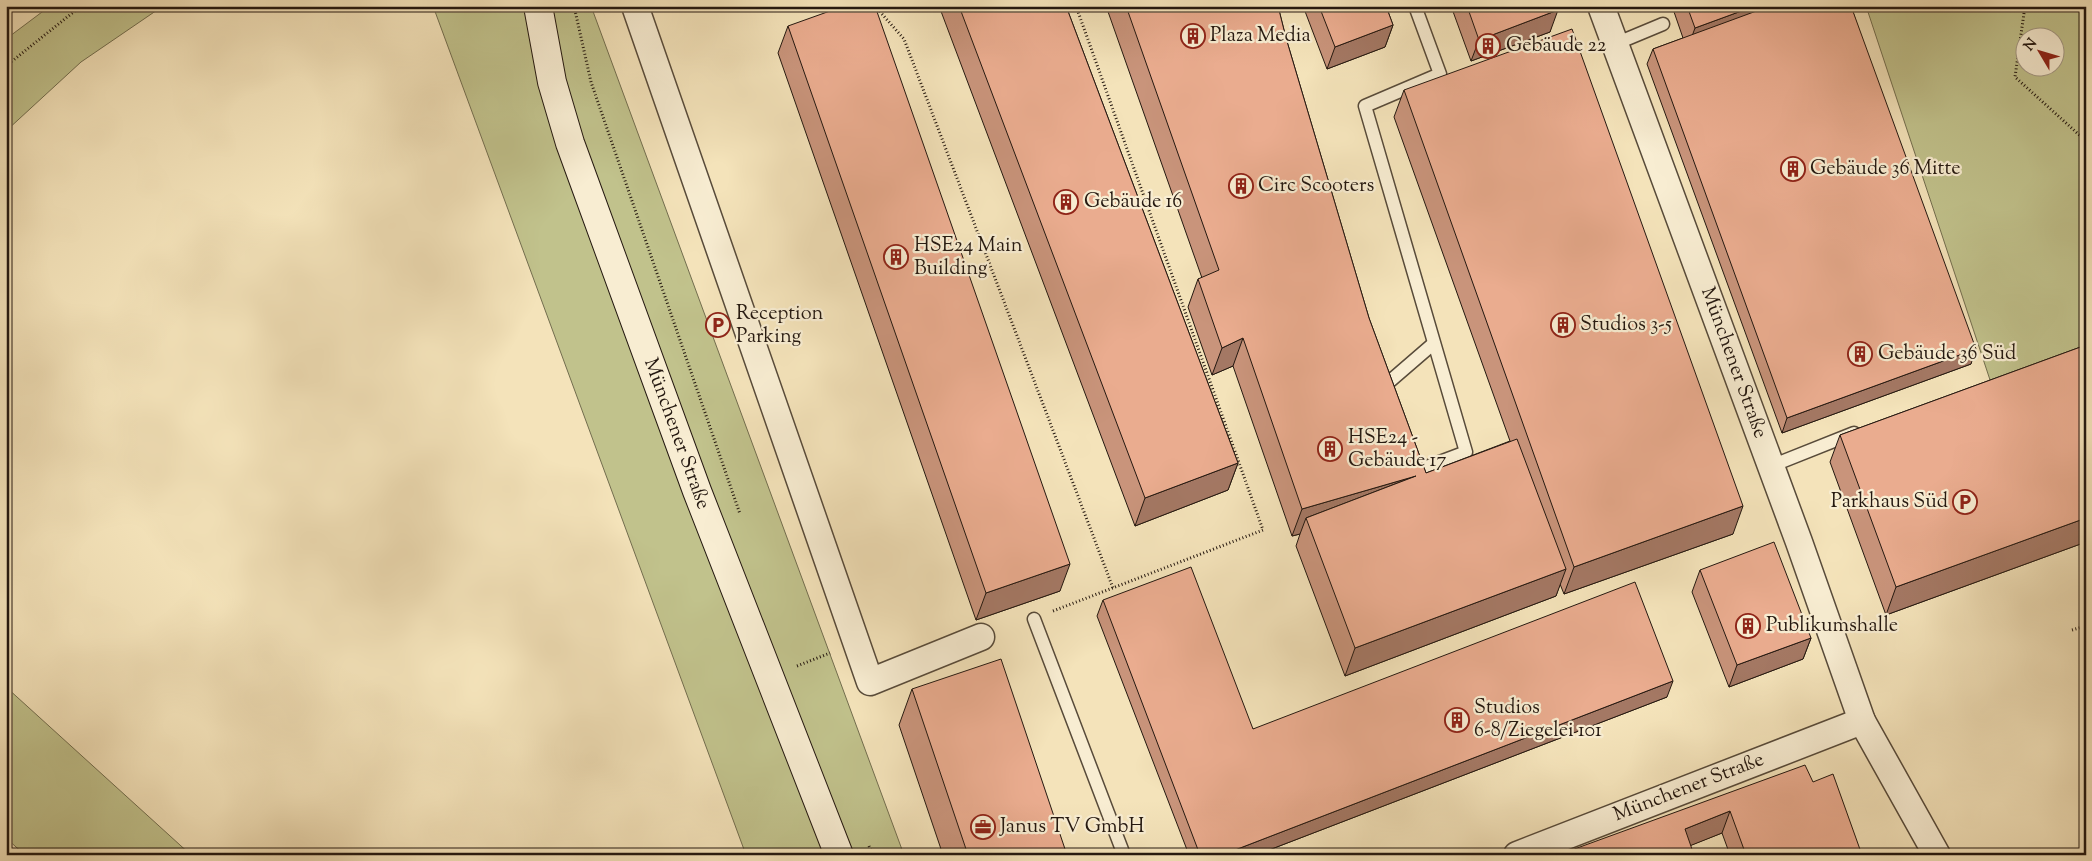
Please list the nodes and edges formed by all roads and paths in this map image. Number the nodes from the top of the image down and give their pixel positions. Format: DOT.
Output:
graph roads {
  1 [pos="81,6"];
  2 [pos="538,6"];
  3 [pos="574,6"];
  4 [pos="635,6"];
  5 [pos="876,6"];
  6 [pos="1076,6"];
  7 [pos="1415,6"];
  8 [pos="1600,6"];
  9 [pos="2025,6"];
  10 [pos="1663,24"];
  11 [pos="1615,44"];
  12 [pos="6,66"];
  13 [pos="2086,141"];
  14 [pos="1433,344"];
  15 [pos="1388,407"];
  16 [pos="1870,426"];
  17 [pos="1406,453"];
  18 [pos="1771,466"];
  19 [pos="741,516"];
  20 [pos="1113,588"];
  21 [pos="1034,619"];
  22 [pos="2086,626"];
  23 [pos="2072,630"];
  24 [pos="981,637"];
  25 [pos="856,642"];
  26 [pos="794,668"];
  27 [pos="1862,721"];
  28 [pos="865,837"];
  29 [pos="839,855"];
  30 [pos="872,855"];
  31 [pos="1124,855"];
  32 [pos="1516,855"];
  33 [pos="1937,855"];
  1 -- 12 [label="path"];
  2 -- 29 [label="main road, Münchener Straße"];
  3 -- 19 [label="path"];
  4 -- 25 [label="street"];
  5 -- 20 [label="path"];
  6 -- 20 [label="path"];
  7 -- 14 [label="lane"];
  8 -- 11 [label="street, Münchener Straße"];
  9 -- 13 [label="path"];
  10 -- 11 [label="lane"];
  11 -- 18 [label="street, Münchener Straße"];
  14 -- 15 [label="lane"];
  14 -- 17 [label="lane"];
  16 -- 18 [label="lane"];
  18 -- 27 [label="street, Münchener Straße"];
  20 -- 21 [label="path"];
  21 -- 31 [label="lane"];
  22 -- 23 [label="path"];
  24 -- 25 [label="street"];
  25 -- 26 [label="path"];
  27 -- 32 [label="street, Münchener Straße"];
  27 -- 33 [label="street, Münchener Straße"];
  28 -- 30 [label="path"];
}
